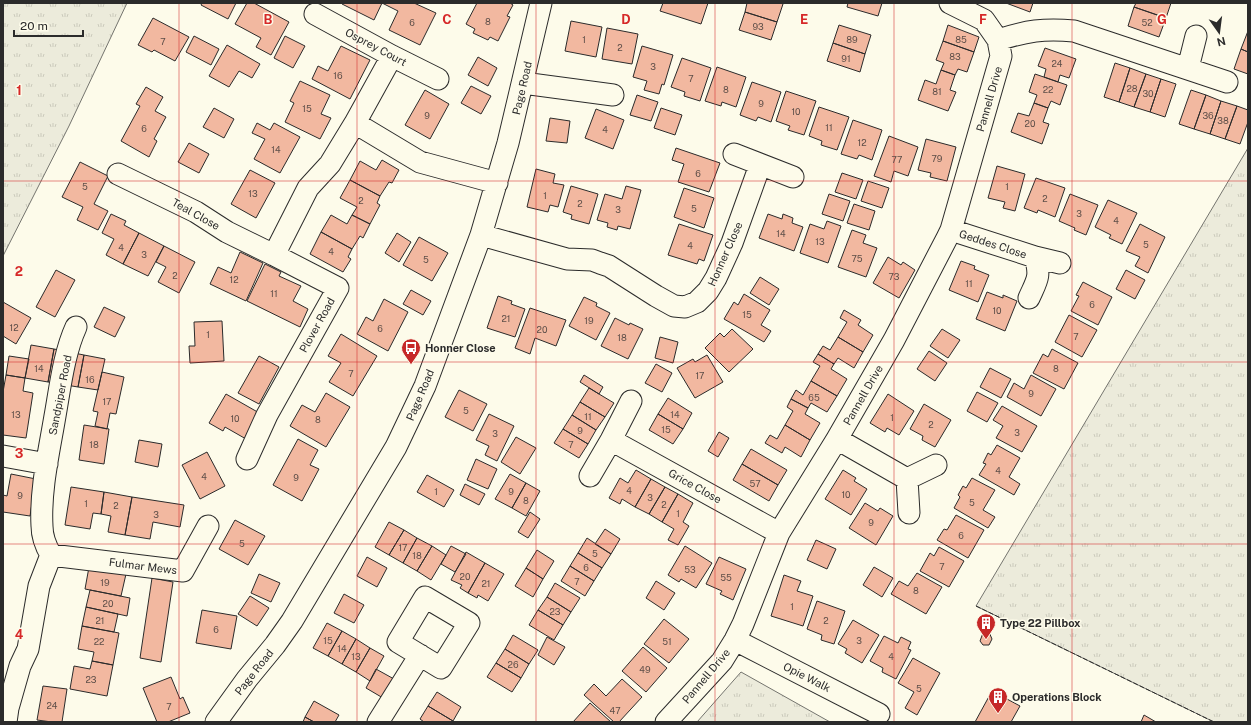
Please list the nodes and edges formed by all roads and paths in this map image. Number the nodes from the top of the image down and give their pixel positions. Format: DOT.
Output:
graph roads {
  1 [pos="541,3"];
  2 [pos="950,3"];
  3 [pos="315,14"];
  4 [pos="1196,36"];
  5 [pos="998,40"];
  6 [pos="392,56"];
  7 [pos="1188,68"];
  8 [pos="438,79"];
  9 [pos="1227,82"];
  10 [pos="523,83"];
  11 [pos="613,95"];
  12 [pos="355,123"];
  13 [pos="734,154"];
  14 [pos="760,165"];
  15 [pos="118,174"];
  16 [pos="793,177"];
  17 [pos="497,183"];
  18 [pos="951,230"];
  19 [pos="482,234"];
  20 [pos="274,255"];
  21 [pos="1035,257"];
  22 [pos="1060,263"];
  23 [pos="1029,298"];
  24 [pos="76,327"];
  25 [pos="631,401"];
  26 [pos="837,439"];
  27 [pos="611,440"];
  28 [pos="3,456"];
  29 [pos="246,459"];
  30 [pos="47,464"];
  31 [pos="936,465"];
  32 [pos="590,476"];
  33 [pos="907,479"];
  34 [pos="909,513"];
  35 [pos="208,526"];
  36 [pos="779,533"];
  37 [pos="51,554"];
  38 [pos="735,640"];
  39 [pos="420,655"];
  40 [pos="6,713"];
  41 [pos="879,714"];
  42 [pos="216,722"];
  43 [pos="378,722"];
  44 [pos="666,722"];
  1 -- 10 [label="street, Page Road"];
  2 -- 5 [label="street, Pannell Drive"];
  3 -- 6 [label="street, Osprey Court"];
  4 -- 7 [label="street"];
  5 -- 7 [label="street"];
  5 -- 18 [label="street, Pannell Drive"];
  6 -- 8 [label="street, Osprey Court"];
  6 -- 12 [label="street"];
  7 -- 9 [label="street"];
  10 -- 11 [label="street"];
  10 -- 17 [label="street, Page Road"];
  12 -- 17 [label="street"];
  12 -- 20 [label="street"];
  13 -- 14 [label="street"];
  14 -- 16 [label="street"];
  14 -- 19 [label="street, Honner Close"];
  15 -- 20 [label="street, Teal Close"];
  17 -- 19 [label="street, Page Road"];
  18 -- 21 [label="street, Geddes Close"];
  18 -- 26 [label="street, Pannell Drive"];
  19 -- 42 [label="street, Page Road"];
  20 -- 29 [label="street, Plover Road"];
  21 -- 22 [label="street, Geddes Close"];
  21 -- 23 [label="street, Geddes Close"];
  24 -- 30 [label="street, Sandpiper Road"];
  25 -- 27 [label="street"];
  26 -- 33 [label="street"];
  26 -- 36 [label="street, Pannell Drive"];
  27 -- 32 [label="street"];
  27 -- 36 [label="street, Grice Close"];
  28 -- 30 [label="street"];
  30 -- 37 [label="street, Sandpiper Road"];
  31 -- 33 [label="street"];
  33 -- 34 [label="street"];
  35 -- 37 [label="street, Fulmar Mews"];
  36 -- 38 [label="street, Pannell Drive"];
  37 -- 40 [label="street"];
  38 -- 41 [label="street, Opie Walk"];
  38 -- 44 [label="street, Pannell Drive"];
  39 -- 43 [label="street"];
}
